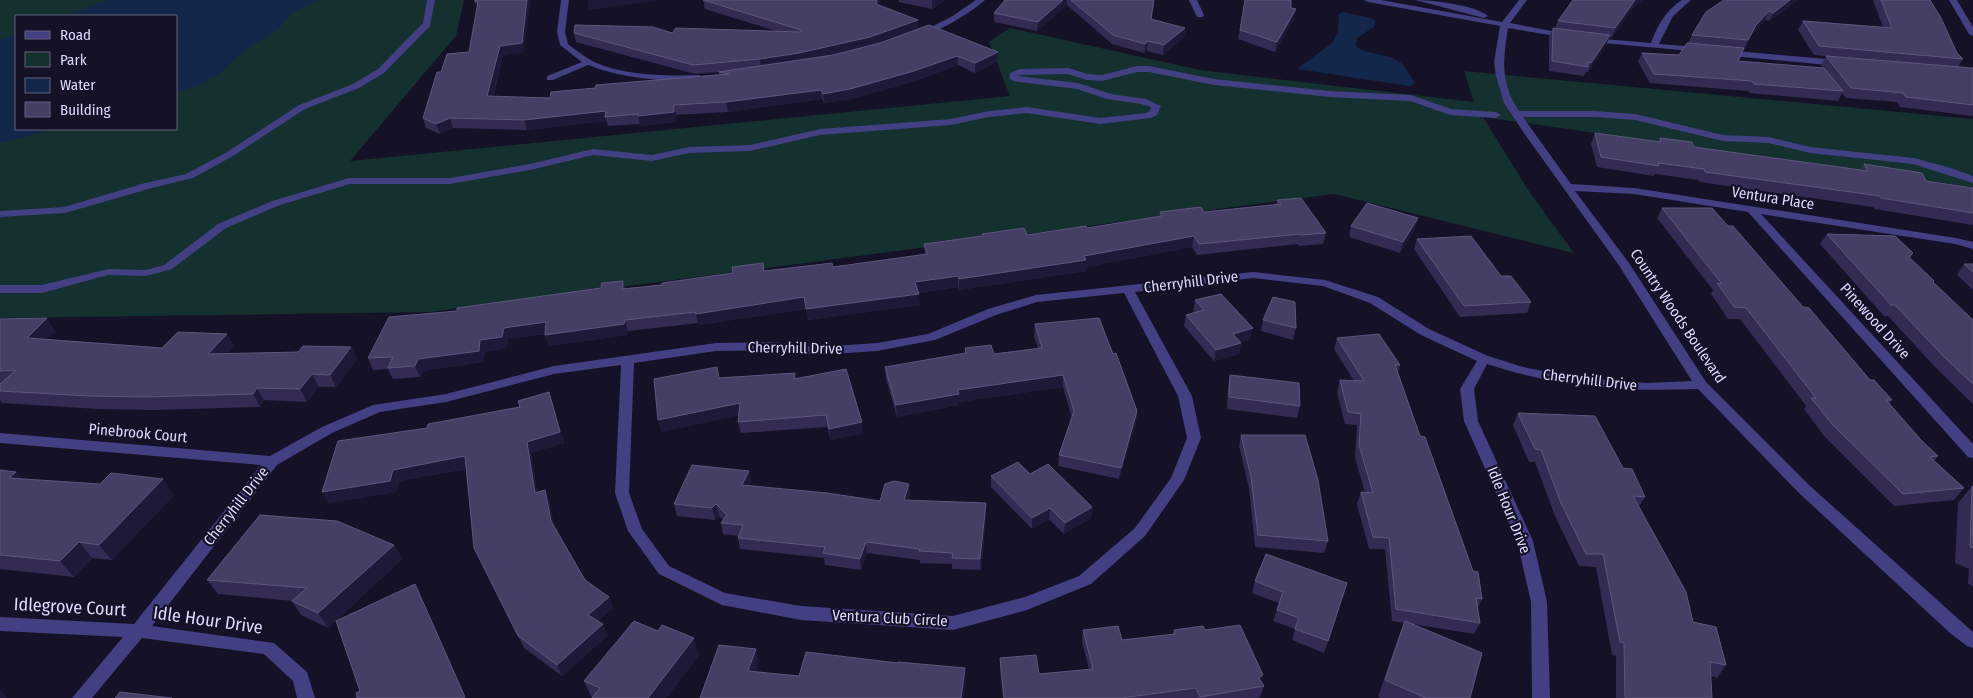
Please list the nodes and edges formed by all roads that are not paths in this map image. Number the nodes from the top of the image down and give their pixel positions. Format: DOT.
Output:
graph roads {
  1 [pos="432,0"];
  2 [pos="565,0"];
  3 [pos="981,0"];
  4 [pos="1193,0"];
  5 [pos="1368,0"];
  6 [pos="1419,0"];
  7 [pos="1523,0"];
  8 [pos="1686,0"];
  9 [pos="1953,0"];
  10 [pos="1200,14"];
  11 [pos="1504,25"];
  12 [pos="1973,34"];
  13 [pos="914,37"];
  14 [pos="1577,38"];
  15 [pos="1587,39"];
  16 [pos="1654,46"];
  17 [pos="589,62"];
  18 [pos="1848,63"];
  19 [pos="550,78"];
  20 [pos="706,78"];
  21 [pos="1516,114"];
  22 [pos="1496,115"];
  23 [pos="1973,180"];
  24 [pos="1568,187"];
  25 [pos="1752,210"];
  26 [pos="0,214"];
  27 [pos="1973,246"];
  28 [pos="0,289"];
  29 [pos="1128,290"];
  30 [pos="1484,359"];
  31 [pos="628,360"];
  32 [pos="1701,385"];
  33 [pos="0,438"];
  34 [pos="1973,453"];
  35 [pos="272,461"];
  36 [pos="0,624"];
  37 [pos="138,631"];
  38 [pos="1973,641"];
  39 [pos="81,698"];
  40 [pos="306,698"];
  41 [pos="1541,698"];
  1 -- 26 [label="street"];
  2 -- 17 [label="street"];
  3 -- 13 [label="street"];
  4 -- 10 [label="street"];
  5 -- 11 [label="street"];
  6 -- 11 [label="street"];
  7 -- 11 [label="street, Country Woods Boulevard"];
  8 -- 16 [label="street"];
  9 -- 12 [label="street"];
  11 -- 14 [label="street"];
  11 -- 21 [label="street, Country Woods Boulevard"];
  15 -- 16 [label="street"];
  16 -- 18 [label="street"];
  17 -- 19 [label="street"];
  17 -- 20 [label="street"];
  21 -- 23 [label="street"];
  21 -- 24 [label="street, Country Woods Boulevard"];
  22 -- 28 [label="street"];
  24 -- 25 [label="street, Ventura Place"];
  24 -- 32 [label="street, Country Woods Boulevard"];
  25 -- 27 [label="street, Ventura Place"];
  25 -- 34 [label="street, Pinewood Drive"];
  29 -- 30 [label="street, Cherryhill Drive"];
  29 -- 31 [label="street, Cherryhill Drive"];
  29 -- 31 [label="street, Ventura Club Circle"];
  30 -- 32 [label="street, Cherryhill Drive"];
  30 -- 41 [label="street, Idle Hour Drive"];
  31 -- 35 [label="street, Cherryhill Drive"];
  32 -- 38 [label="street, Country Woods Boulevard"];
  33 -- 35 [label="street, Pinebrook Court"];
  35 -- 37 [label="street, Cherryhill Drive"];
  36 -- 37 [label="street, Idlegrove Court"];
  37 -- 39 [label="street, Cherryhill Drive"];
  37 -- 40 [label="street, Idle Hour Drive"];
}
